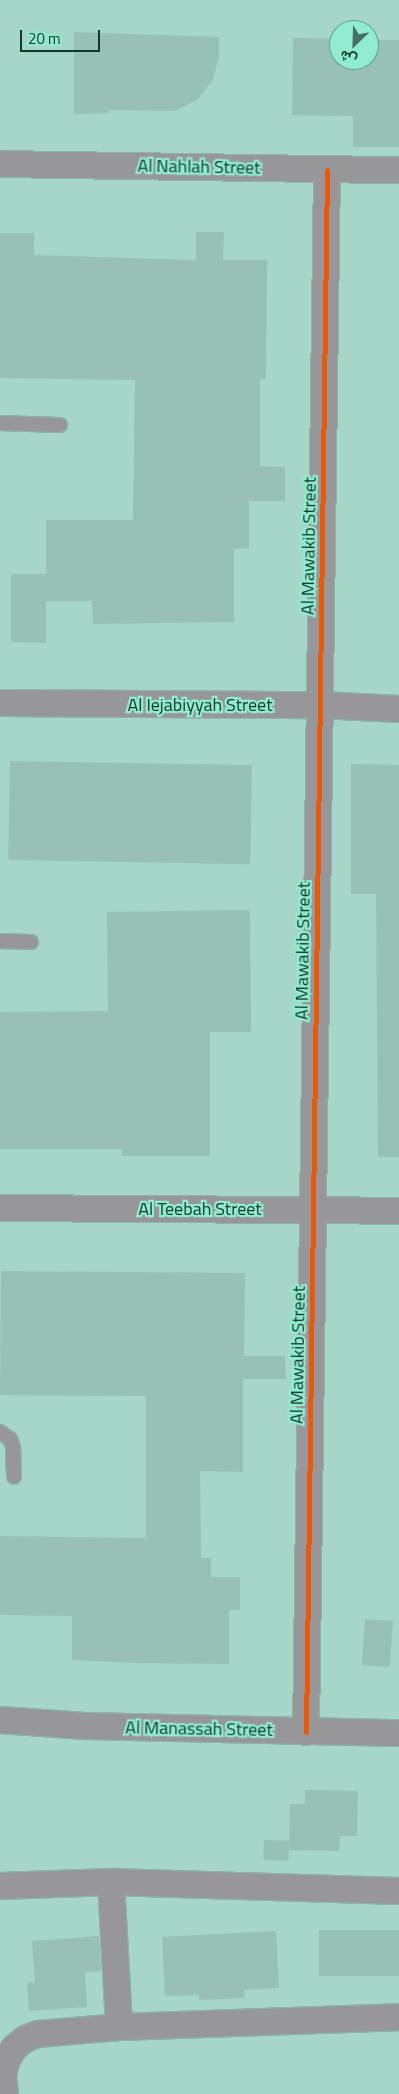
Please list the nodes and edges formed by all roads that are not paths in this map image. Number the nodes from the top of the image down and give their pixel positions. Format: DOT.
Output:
graph roads {
  1 [pos="0,164"];
  2 [pos="327,170"];
  3 [pos="399,170"];
  4 [pos="0,423"];
  5 [pos="60,425"];
  6 [pos="0,703"];
  7 [pos="320,706"];
  8 [pos="399,709"];
  9 [pos="0,941"];
  10 [pos="31,942"];
  11 [pos="0,1208"];
  12 [pos="314,1210"];
  13 [pos="399,1211"];
  14 [pos="0,1432"];
  15 [pos="14,1477"];
  16 [pos="0,1720"];
  17 [pos="306,1732"];
  18 [pos="399,1733"];
  19 [pos="111,1882"];
  20 [pos="0,1886"];
  21 [pos="399,1891"];
  22 [pos="399,2017"];
  23 [pos="119,2027"];
  24 [pos="6,2094"];
  1 -- 2 [label="street, Al Nahlah Street"];
  2 -- 3 [label="street, Al Nahlah Street"];
  2 -- 7 [label="street, Al Mawakib Street"];
  4 -- 5 [label="lane"];
  6 -- 7 [label="street, Al Iejabiyyah Street"];
  7 -- 8 [label="street, Al Iejabiyyah Street"];
  7 -- 12 [label="street, Al Mawakib Street"];
  9 -- 10 [label="lane"];
  11 -- 12 [label="street, Al Teebah Street"];
  12 -- 13 [label="street, Al Teebah Street"];
  12 -- 17 [label="street, Al Mawakib Street"];
  14 -- 15 [label="lane"];
  16 -- 17 [label="street, Al Manassah Street"];
  17 -- 18 [label="street, Al Manassah Street"];
  19 -- 20 [label="street"];
  19 -- 21 [label="street"];
  19 -- 23 [label="street"];
  22 -- 23 [label="street"];
  23 -- 24 [label="street"];
}
